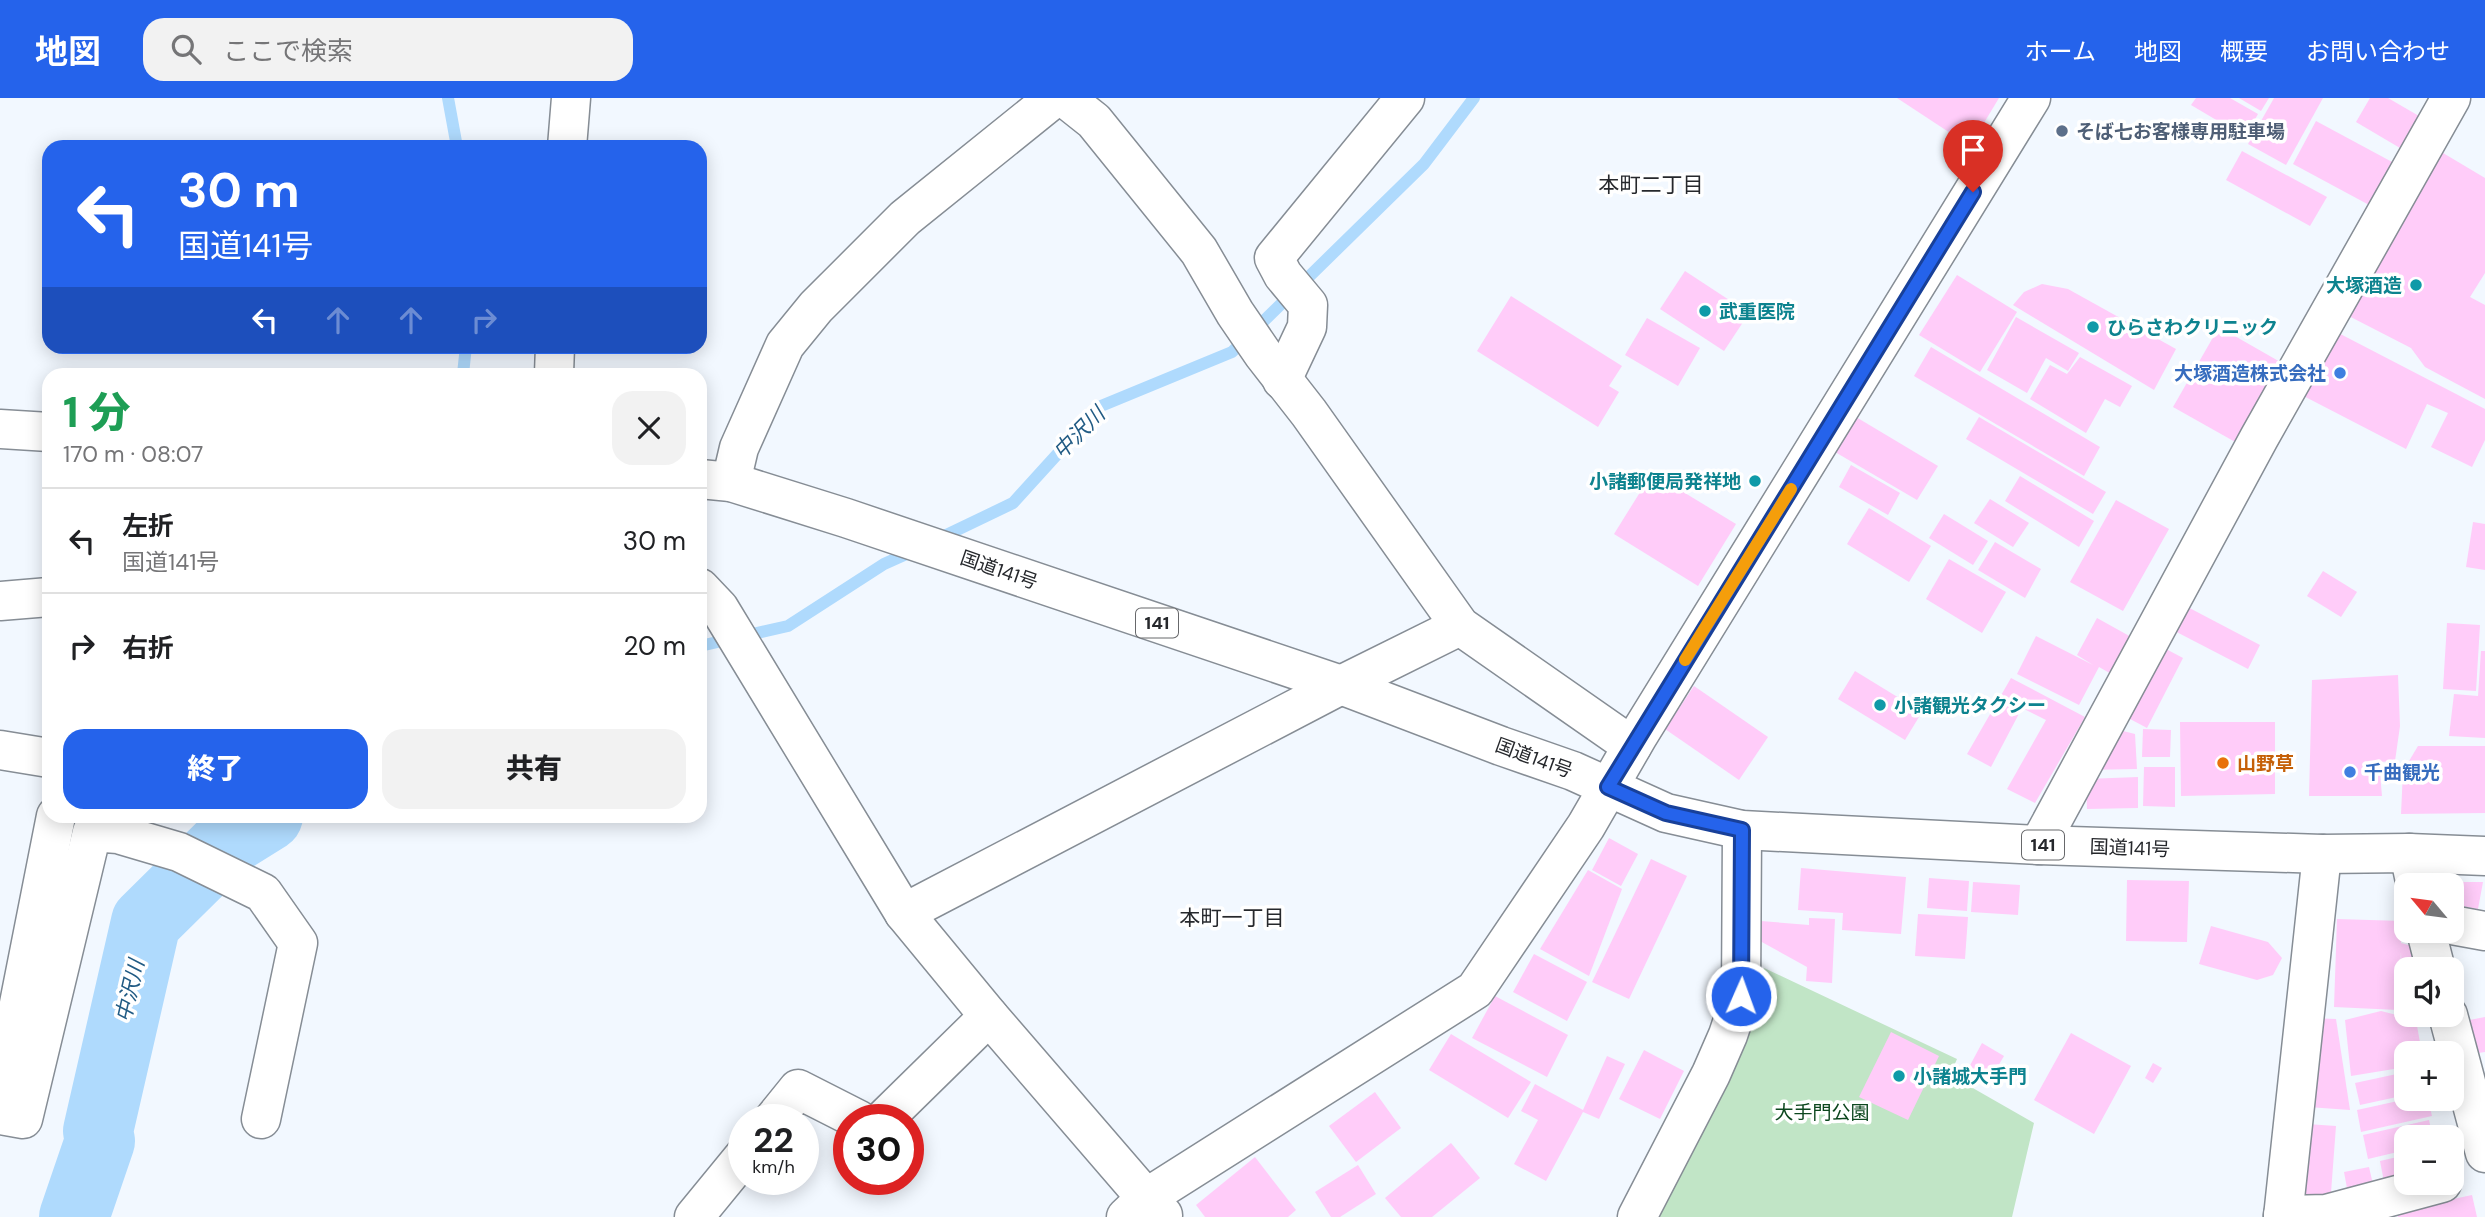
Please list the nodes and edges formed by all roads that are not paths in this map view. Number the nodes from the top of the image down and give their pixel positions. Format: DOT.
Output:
graph roads {
  1 [pos="571,98"];
  2 [pos="1054,98"];
  3 [pos="1065,98"];
  4 [pos="1405,98"];
  5 [pos="2031,98"];
  6 [pos="2451,98"];
  7 [pos="568,140"];
  8 [pos="1273,367"];
  9 [pos="0,429"];
  10 [pos="42,432"];
  11 [pos="716,481"];
  12 [pos="707,595"];
  13 [pos="42,598"];
  14 [pos="0,601"];
  15 [pos="1460,626"];
  16 [pos="1341,685"];
  17 [pos="1632,746"];
  18 [pos="0,750"];
  19 [pos="42,757"];
  20 [pos="1608,787"];
  21 [pos="55,823"];
  22 [pos="1742,830"];
  23 [pos="2039,845"];
  24 [pos="2322,855"];
  25 [pos="2485,856"];
  26 [pos="2412,869"];
  27 [pos="904,913"];
  28 [pos="2464,927"];
  29 [pos="2485,931"];
  30 [pos="989,1016"];
  31 [pos="2451,1027"];
  32 [pos="0,1100"];
  33 [pos="786,1104"];
  34 [pos="899,1104"];
  35 [pos="833,1107"];
  36 [pos="0,1115"];
  37 [pos="261,1119"];
  38 [pos="2485,1153"];
  39 [pos="2485,1171"];
  40 [pos="728,1176"];
  41 [pos="2464,1177"];
  42 [pos="2397,1195"];
  43 [pos="1146,1211"];
  44 [pos="2283,1216"];
  45 [pos="694,1217"];
  46 [pos="1637,1217"];
  1 -- 7 [label="main road"];
  2 -- 11 [label="main road"];
  3 -- 8 [label="main road"];
  4 -- 8 [label="main road"];
  5 -- 17 [label="main road"];
  6 -- 23 [label="main road"];
  8 -- 15 [label="main road"];
  9 -- 10 [label="main road"];
  11 -- 16 [label="main road, 国道141号 / 141"];
  12 -- 27 [label="main road"];
  13 -- 14 [label="main road"];
  15 -- 16 [label="main road"];
  15 -- 17 [label="main road"];
  16 -- 20 [label="main road, 国道141号 / 141"];
  16 -- 27 [label="main road"];
  17 -- 20 [label="main road"];
  18 -- 19 [label="main road"];
  20 -- 22 [label="main road, 国道141号 / 141"];
  20 -- 43 [label="main road"];
  21 -- 32 [label="main road"];
  22 -- 23 [label="main road, 国道141号 / 141"];
  22 -- 46 [label="main road"];
  23 -- 24 [label="main road, 国道141号 / 141"];
  24 -- 26 [label="main road, 国道141号 / 141"];
  24 -- 44 [label="main road"];
  25 -- 26 [label="main road, 国道141号 / 141"];
  27 -- 30 [label="main road"];
  28 -- 29 [label="main road"];
  30 -- 34 [label="main road"];
  30 -- 43 [label="main road"];
  31 -- 38 [label="main road"];
  33 -- 35 [label="main road"];
  36 -- 37 [label="main road"];
  39 -- 41 [label="main road"];
  40 -- 45 [label="main road"];
  42 -- 44 [label="main road"];
}
